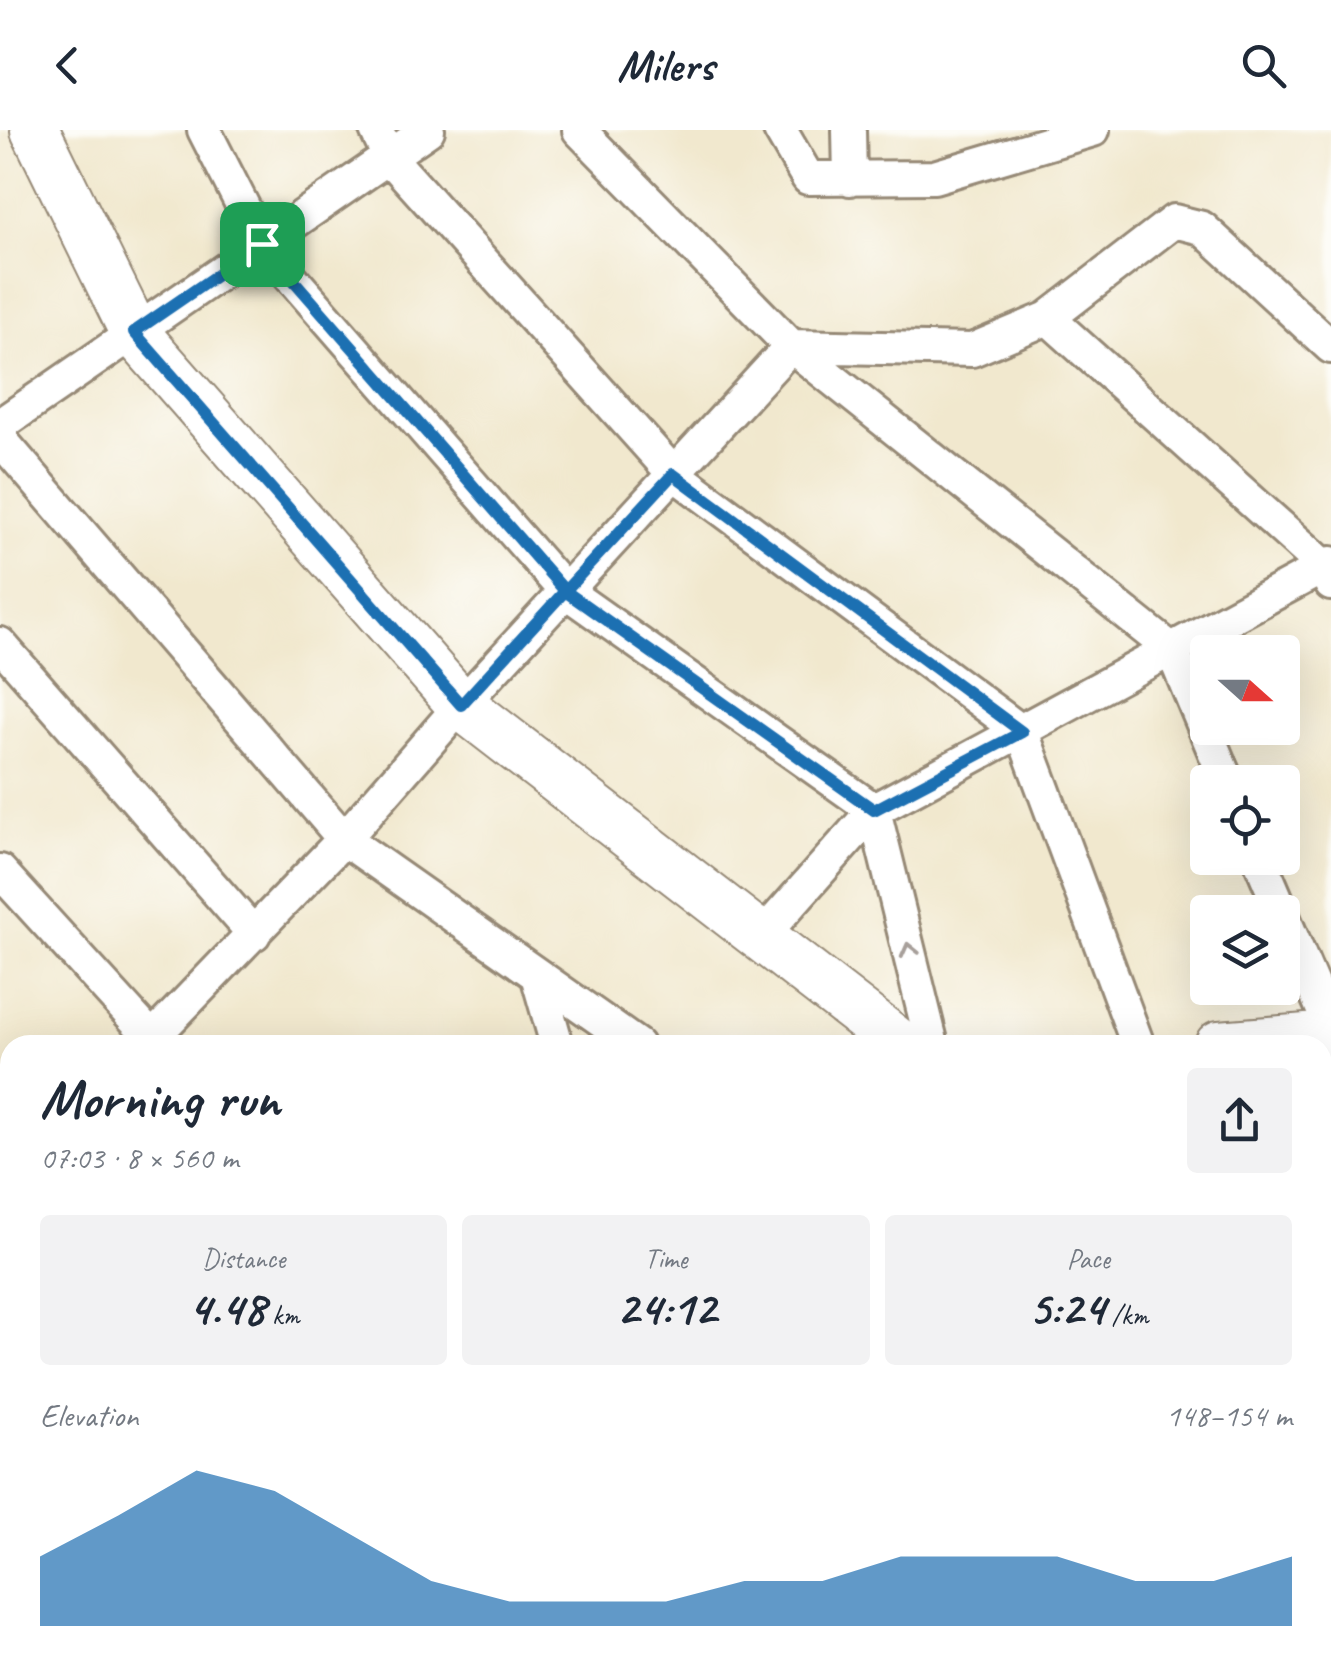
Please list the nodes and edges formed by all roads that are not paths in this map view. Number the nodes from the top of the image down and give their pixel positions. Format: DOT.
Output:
graph roads {
  1 [pos="35,130"];
  2 [pos="204,130"];
  3 [pos="428,130"];
  4 [pos="578,130"];
  5 [pos="780,130"];
  6 [pos="849,130"];
  7 [pos="1093,130"];
  8 [pos="382,143"];
  9 [pos="1011,143"];
  10 [pos="850,179"];
  11 [pos="262,244"];
  12 [pos="1048,318"];
  13 [pos="134,332"];
  14 [pos="790,346"];
  15 [pos="1331,348"];
  16 [pos="0,425"];
  17 [pos="0,439"];
  18 [pos="673,474"];
  19 [pos="1329,572"];
  20 [pos="565,591"];
  21 [pos="0,644"];
  22 [pos="1172,650"];
  23 [pos="461,705"];
  24 [pos="1022,732"];
  25 [pos="1220,765"];
  26 [pos="874,810"];
  27 [pos="344,839"];
  28 [pos="0,871"];
  29 [pos="254,934"];
  30 [pos="760,938"];
  31 [pos="1300,957"];
  32 [pos="537,975"];
  33 [pos="1331,1032"];
  34 [pos="149,1035"];
  35 [pos="155,1035"];
  36 [pos="554,1035"];
  37 [pos="622,1035"];
  38 [pos="888,1035"];
  39 [pos="930,1035"];
  40 [pos="1134,1035"];
  41 [pos="1305,1035"];
  1 -- 13 [label="street"];
  2 -- 11 [label="street"];
  3 -- 8 [label="street"];
  4 -- 14 [label="street"];
  5 -- 10 [label="street"];
  6 -- 10 [label="street"];
  7 -- 9 [label="street"];
  8 -- 11 [label="street"];
  8 -- 18 [label="street"];
  9 -- 10 [label="street"];
  11 -- 13 [label="street"];
  11 -- 20 [label="street"];
  12 -- 14 [label="street"];
  12 -- 15 [label="street"];
  12 -- 19 [label="street"];
  13 -- 16 [label="street"];
  13 -- 23 [label="street"];
  14 -- 18 [label="street"];
  14 -- 22 [label="street"];
  17 -- 27 [label="street"];
  18 -- 20 [label="street"];
  18 -- 24 [label="street"];
  19 -- 22 [label="street"];
  20 -- 23 [label="street"];
  20 -- 26 [label="street"];
  21 -- 29 [label="street"];
  22 -- 24 [label="street"];
  22 -- 25 [label="street"];
  23 -- 27 [label="street"];
  23 -- 30 [label="street"];
  24 -- 26 [label="street"];
  24 -- 40 [label="street"];
  26 -- 30 [label="street"];
  39 -- 26 [label="street, one-way"];
  27 -- 29 [label="street"];
  27 -- 32 [label="street"];
  28 -- 34 [label="street"];
  29 -- 35 [label="street"];
  30 -- 38 [label="street"];
  31 -- 33 [label="street"];
  32 -- 36 [label="street"];
  32 -- 37 [label="street"];
  33 -- 41 [label="street"];
}
